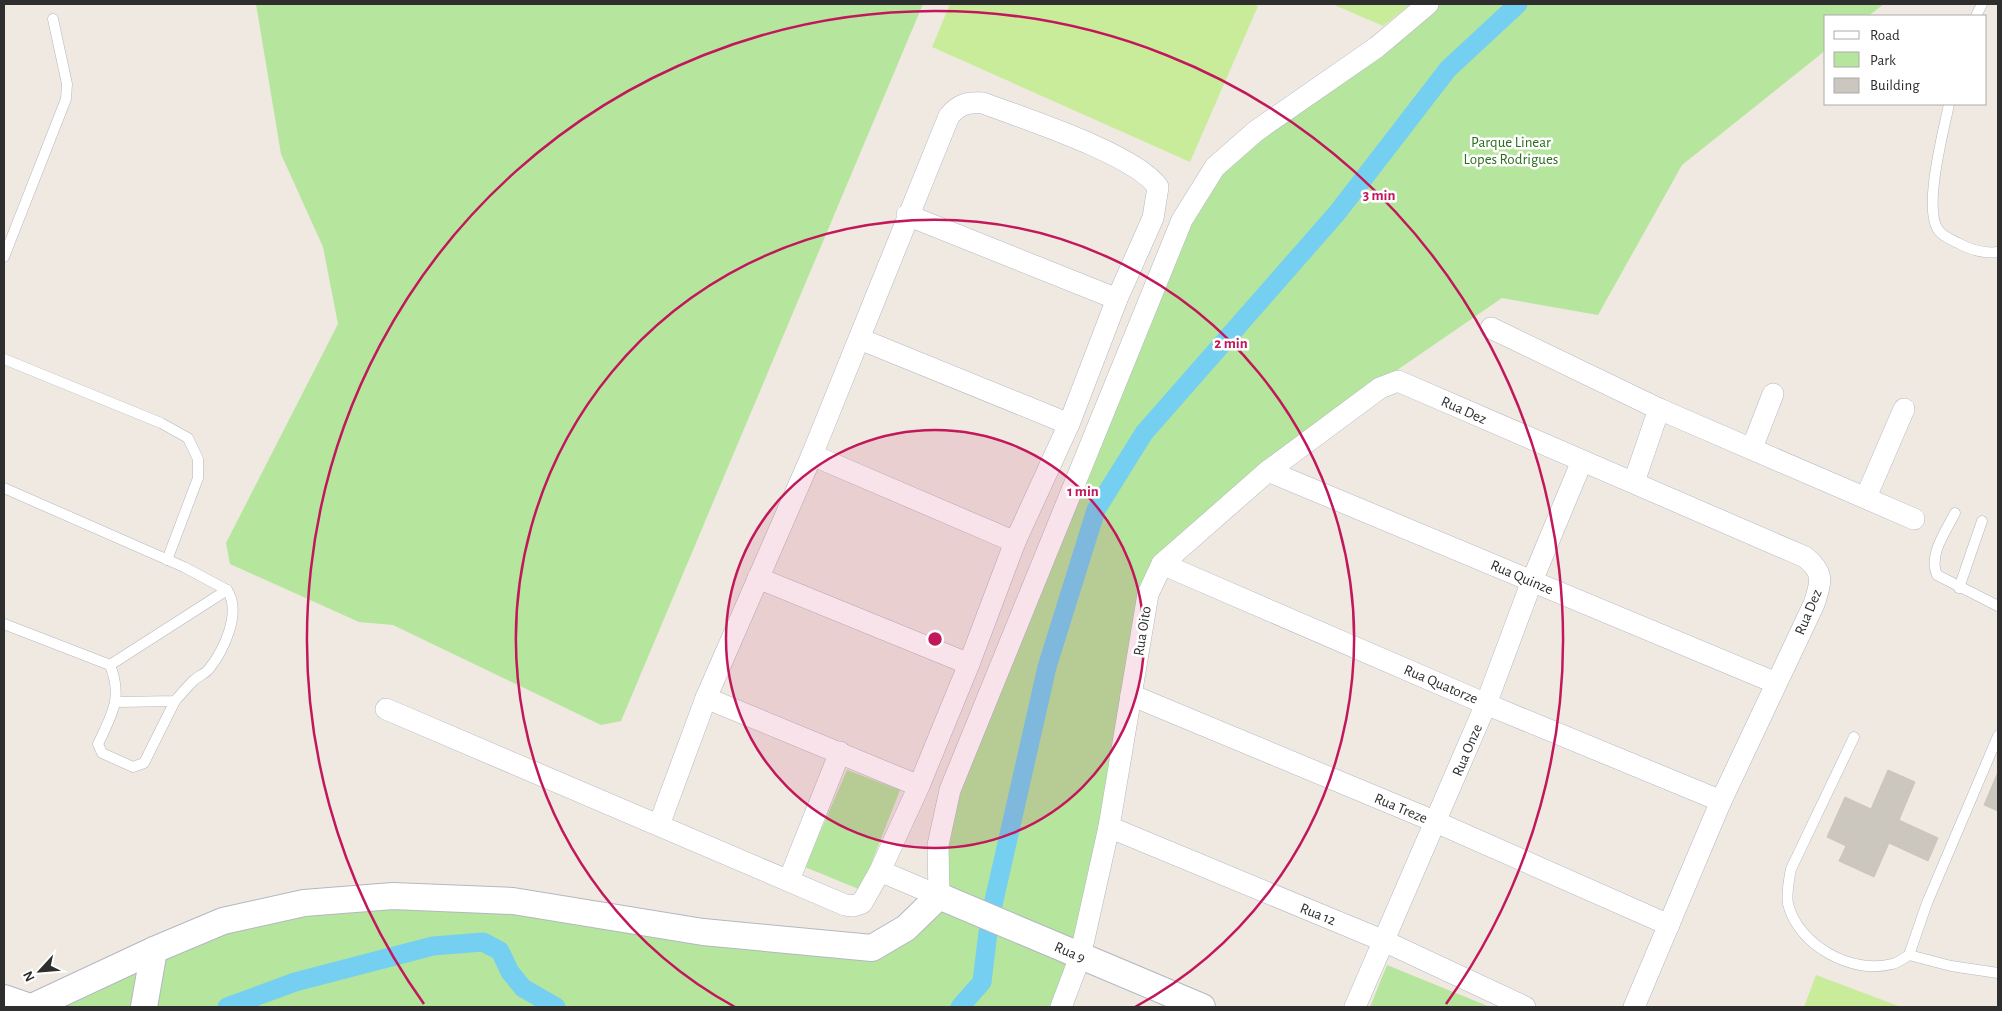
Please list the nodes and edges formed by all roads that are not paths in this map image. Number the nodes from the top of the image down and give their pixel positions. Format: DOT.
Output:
graph roads {
  1 [pos="1428,4"];
  2 [pos="53,19"];
  3 [pos="1949,105"];
  4 [pos="907,215"];
  5 [pos="1998,252"];
  6 [pos="4,257"];
  7 [pos="1117,299"];
  8 [pos="1490,328"];
  9 [pos="860,339"];
  10 [pos="4,359"];
  11 [pos="1412,387"];
  12 [pos="1773,394"];
  13 [pos="1659,409"];
  14 [pos="1904,409"];
  15 [pos="1069,424"];
  16 [pos="1752,448"];
  17 [pos="812,455"];
  18 [pos="1582,461"];
  19 [pos="1268,471"];
  20 [pos="1634,482"];
  21 [pos="4,488"];
  22 [pos="1866,497"];
  23 [pos="1955,512"];
  24 [pos="1914,519"];
  25 [pos="1982,521"];
  26 [pos="1015,542"];
  27 [pos="167,560"];
  28 [pos="1162,564"];
  29 [pos="758,578"];
  30 [pos="1532,581"];
  31 [pos="1959,588"];
  32 [pos="228,590"];
  33 [pos="1998,606"];
  34 [pos="4,624"];
  35 [pos="969,664"];
  36 [pos="110,665"];
  37 [pos="1776,683"];
  38 [pos="1131,695"];
  39 [pos="706,698"];
  40 [pos="175,701"];
  41 [pos="117,702"];
  42 [pos="1486,704"];
  43 [pos="386,709"];
  44 [pos="1998,736"];
  45 [pos="1854,737"];
  46 [pos="840,752"];
  47 [pos="919,786"];
  48 [pos="1721,801"];
  49 [pos="1436,822"];
  50 [pos="659,825"];
  51 [pos="1108,827"];
  52 [pos="880,871"];
  53 [pos="789,880"];
  54 [pos="939,896"];
  55 [pos="1669,925"];
  56 [pos="1384,941"];
  57 [pos="154,950"];
  58 [pos="1909,955"];
  59 [pos="1080,957"];
  60 [pos="1998,973"];
  61 [pos="4,998"];
  62 [pos="31,1007"];
  63 [pos="144,1007"];
  64 [pos="1061,1007"];
  65 [pos="1202,1007"];
  66 [pos="1355,1007"];
  67 [pos="1525,1007"];
  68 [pos="1634,1007"];
  1 -- 54 [label="street"];
  2 -- 6 [label="lane"];
  3 -- 5 [label="lane"];
  4 -- 7 [label="street"];
  4 -- 7 [label="street"];
  4 -- 9 [label="street"];
  7 -- 15 [label="street"];
  8 -- 13 [label="street"];
  9 -- 15 [label="street"];
  9 -- 17 [label="street"];
  10 -- 27 [label="lane"];
  11 -- 18 [label="street, Rua Dez"];
  11 -- 19 [label="street, Rua Oito"];
  12 -- 16 [label="street"];
  13 -- 16 [label="street"];
  13 -- 20 [label="street"];
  14 -- 22 [label="street"];
  15 -- 26 [label="street"];
  16 -- 22 [label="street"];
  17 -- 26 [label="street"];
  17 -- 29 [label="street"];
  18 -- 20 [label="street, Rua Dez"];
  18 -- 30 [label="street, Rua Onze"];
  19 -- 28 [label="street, Rua Oito"];
  19 -- 30 [label="street, Rua Quinze"];
  20 -- 37 [label="street, Rua Dez"];
  21 -- 27 [label="lane"];
  22 -- 24 [label="street"];
  23 -- 31 [label="lane"];
  25 -- 31 [label="lane"];
  26 -- 35 [label="street"];
  27 -- 32 [label="lane"];
  28 -- 38 [label="street, Rua Oito"];
  28 -- 42 [label="street, Rua Quatorze"];
  29 -- 35 [label="street"];
  29 -- 39 [label="street"];
  30 -- 37 [label="street, Rua Quinze"];
  30 -- 42 [label="street, Rua Onze"];
  31 -- 33 [label="lane"];
  32 -- 36 [label="lane"];
  32 -- 40 [label="lane"];
  34 -- 36 [label="lane"];
  35 -- 47 [label="street"];
  36 -- 41 [label="lane"];
  37 -- 48 [label="street, Rua Dez"];
  38 -- 49 [label="street, Rua Treze"];
  38 -- 51 [label="street, Rua Oito"];
  39 -- 46 [label="street"];
  39 -- 50 [label="street"];
  40 -- 41 [label="lane"];
  40 -- 41 [label="lane"];
  42 -- 48 [label="street, Rua Quatorze"];
  42 -- 49 [label="street, Rua Onze"];
  43 -- 50 [label="street"];
  44 -- 58 [label="lane"];
  45 -- 58 [label="lane"];
  46 -- 47 [label="street"];
  46 -- 53 [label="street"];
  47 -- 52 [label="street"];
  48 -- 55 [label="street, Rua Dez"];
  49 -- 55 [label="street, Rua Treze"];
  49 -- 56 [label="street, Rua Onze"];
  50 -- 53 [label="street"];
  51 -- 56 [label="street, Rua 12"];
  51 -- 59 [label="street, Rua Oito"];
  52 -- 53 [label="street"];
  52 -- 54 [label="street"];
  54 -- 57 [label="street"];
  54 -- 59 [label="street, Rua 9"];
  55 -- 68 [label="street, Rua Dez"];
  56 -- 66 [label="street, Rua Onze"];
  56 -- 67 [label="street, Rua 12"];
  57 -- 62 [label="street"];
  57 -- 63 [label="street"];
  58 -- 60 [label="lane"];
  59 -- 64 [label="street, Rua Oito"];
  59 -- 65 [label="street, Rua 9"];
  61 -- 62 [label="street"];
}
